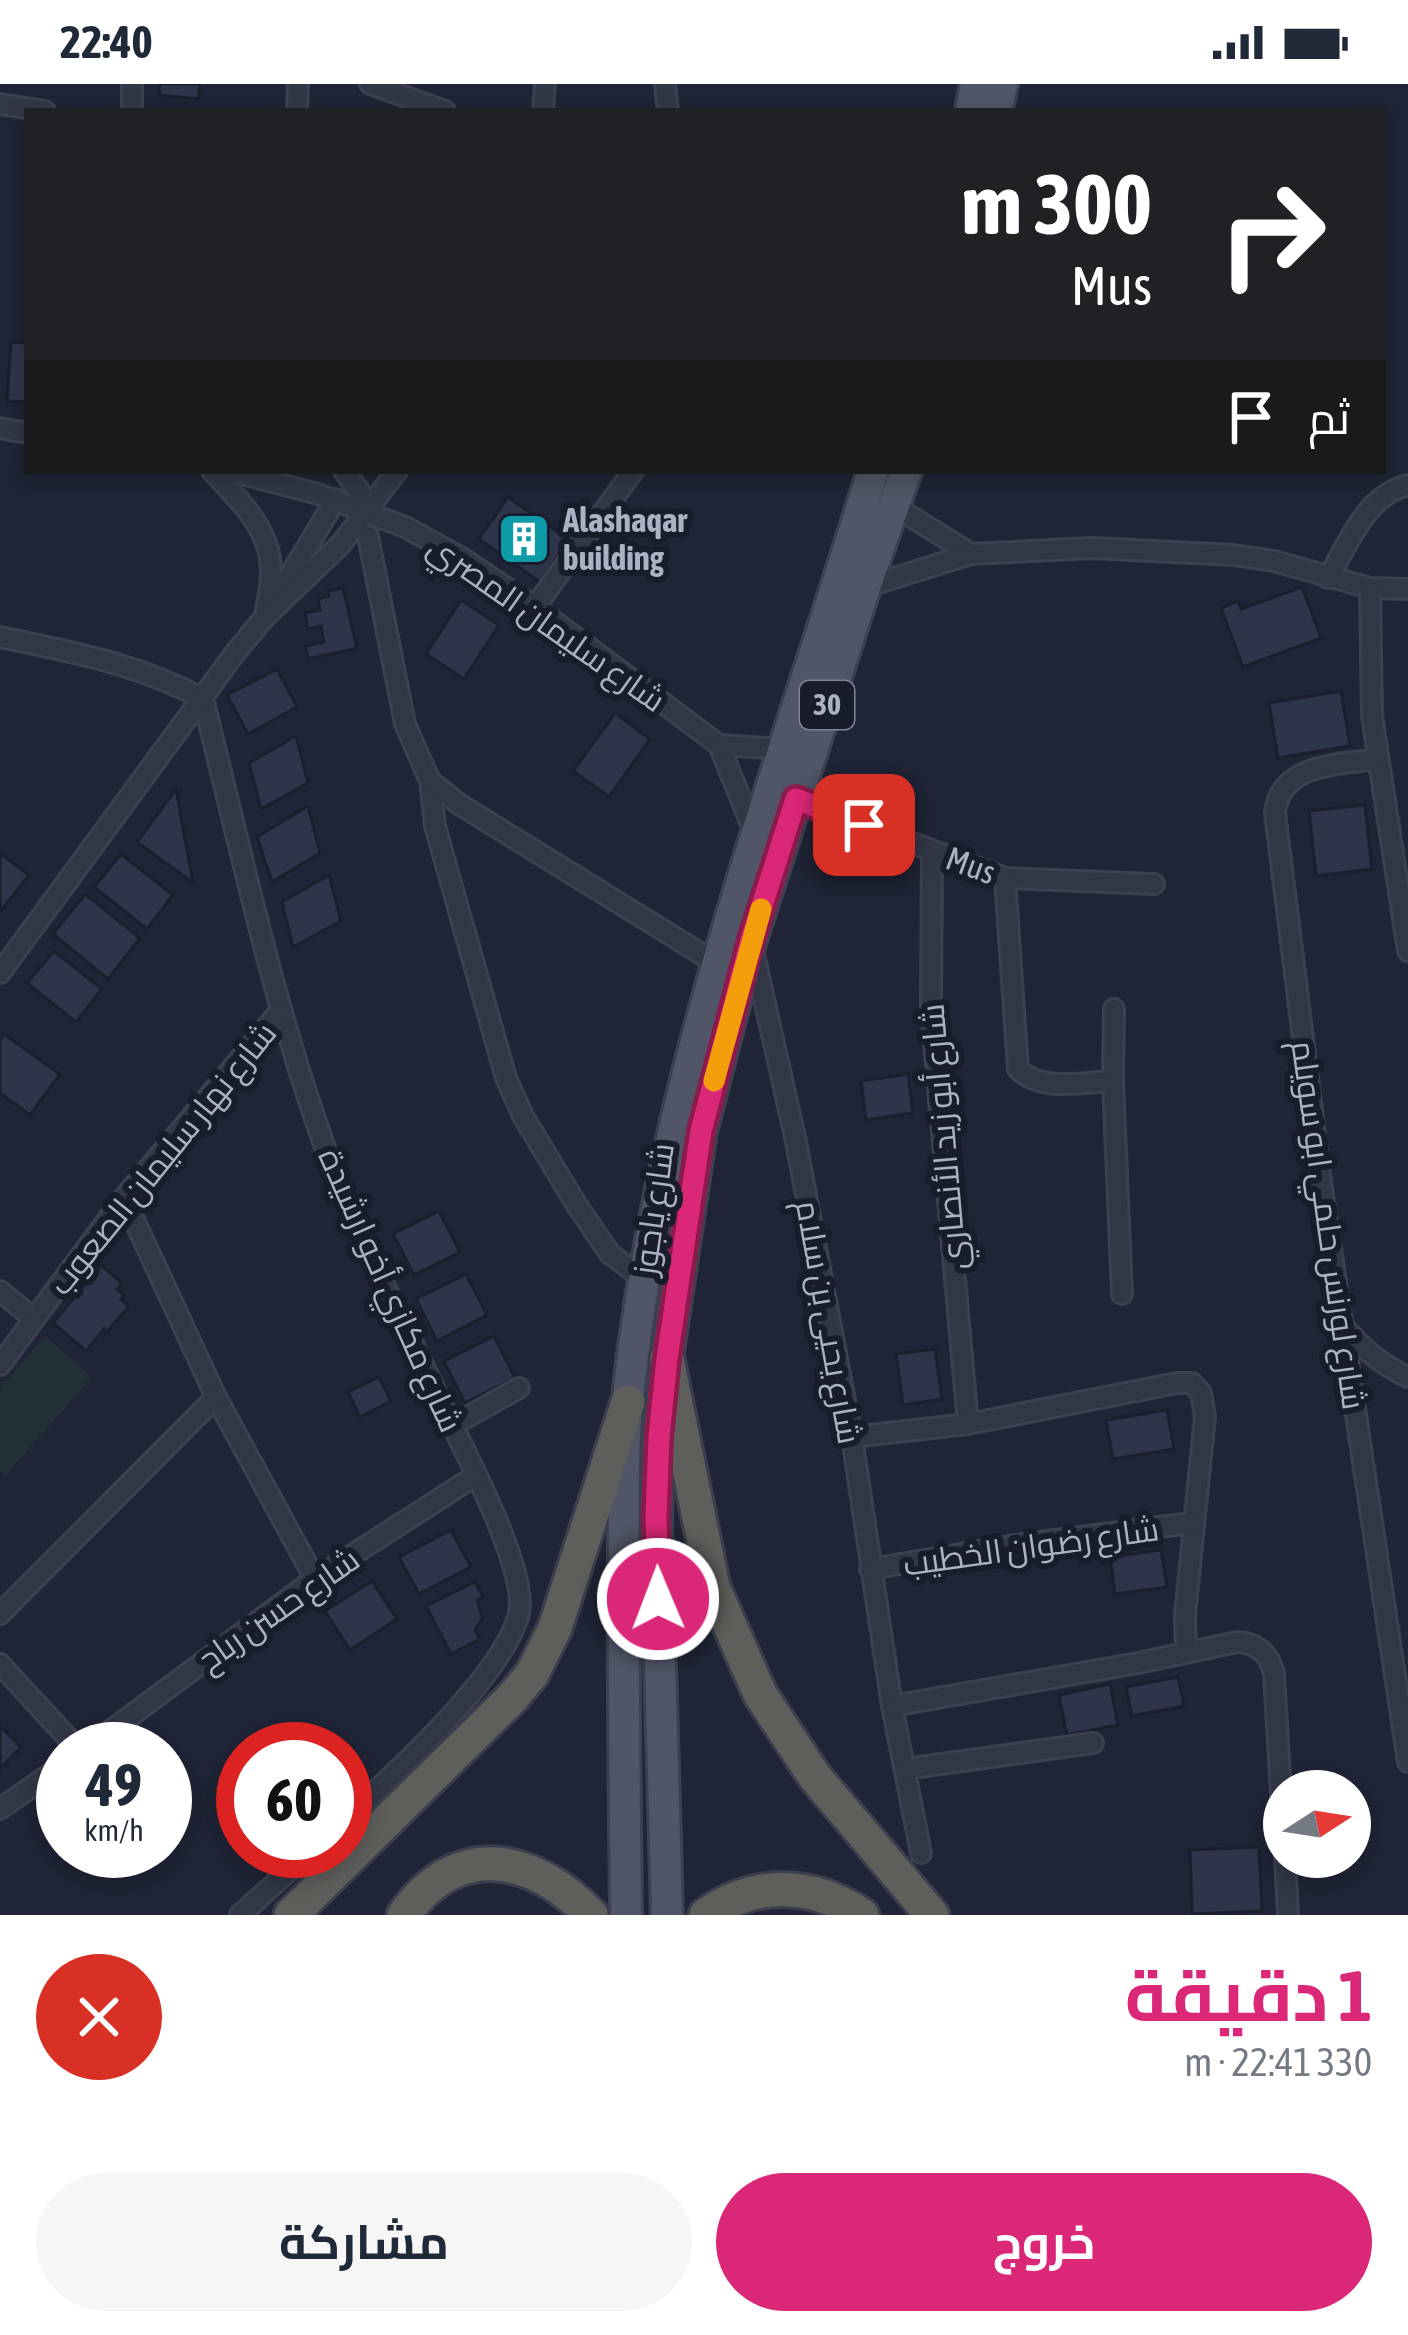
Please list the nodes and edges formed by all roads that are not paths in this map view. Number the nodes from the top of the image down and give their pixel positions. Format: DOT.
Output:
graph roads {
  1 [pos="370,84"];
  2 [pos="437,108"];
  3 [pos="215,474"];
  4 [pos="242,474"];
  5 [pos="346,474"];
  6 [pos="395,474"];
  7 [pos="631,474"];
  8 [pos="872,474"];
  9 [pos="904,474"];
  10 [pos="1408,485"];
  11 [pos="336,500"];
  12 [pos="894,506"];
  13 [pos="365,512"];
  14 [pos="405,527"];
  15 [pos="368,536"];
  16 [pos="342,543"];
  17 [pos="971,554"];
  18 [pos="1328,578"];
  19 [pos="865,587"];
  20 [pos="1370,588"];
  21 [pos="1408,590"];
  22 [pos="535,607"];
  23 [pos="266,617"];
  24 [pos="4,644"];
  25 [pos="203,699"];
  26 [pos="718,745"];
  27 [pos="784,749"];
  28 [pos="1378,759"];
  29 [pos="430,782"];
  30 [pos="796,799"];
  31 [pos="756,837"];
  32 [pos="932,851"];
  33 [pos="1005,878"];
  34 [pos="1154,884"];
  35 [pos="751,940"];
  36 [pos="1408,951"];
  37 [pos="716,963"];
  38 [pos="0,973"];
  39 [pos="1114,1009"];
  40 [pos="281,1010"];
  41 [pos="1113,1081"];
  42 [pos="124,1198"];
  43 [pos="644,1280"];
  44 [pos="0,1292"];
  45 [pos="1122,1294"];
  46 [pos="33,1318"];
  47 [pos="1343,1326"];
  48 [pos="667,1359"];
  49 [pos="0,1365"];
  50 [pos="1408,1377"];
  51 [pos="519,1388"];
  52 [pos="216,1397"];
  53 [pos="628,1402"];
  54 [pos="968,1424"];
  55 [pos="452,1425"];
  56 [pos="852,1437"];
  57 [pos="475,1476"];
  58 [pos="1192,1523"];
  59 [pos="870,1569"];
  60 [pos="315,1579"];
  61 [pos="0,1614"];
  62 [pos="1186,1653"];
  63 [pos="0,1664"];
  64 [pos="892,1706"];
  65 [pos="56,1722"];
  66 [pos="119,1722"];
  67 [pos="1093,1743"];
  68 [pos="1408,1762"];
  69 [pos="905,1769"];
  70 [pos="1280,1770"];
  71 [pos="36,1784"];
  72 [pos="372,1795"];
  73 [pos="0,1809"];
  74 [pos="921,1853"];
  75 [pos="280,1878"];
  76 [pos="1286,1878"];
  77 [pos="240,1915"];
  78 [pos="291,1915"];
  79 [pos="404,1915"];
  80 [pos="591,1915"];
  81 [pos="626,1915"];
  82 [pos="667,1915"];
  83 [pos="706,1915"];
  84 [pos="862,1915"];
  85 [pos="932,1915"];
  86 [pos="1288,1915"];
  1 -- 2 [label="street"];
  3 -- 23 [label="street"];
  4 -- 11 [label="street, شارع سليمان المصري"];
  5 -- 13 [label="street"];
  6 -- 13 [label="street"];
  7 -- 22 [label="street"];
  8 -- 27 [label="main road, شارع ياجوز / 30"];
  9 -- 12 [label="main road, شارع ياجوز / 30"];
  10 -- 18 [label="street"];
  11 -- 13 [label="street, شارع سليمان المصري"];
  11 -- 23 [label="street"];
  12 -- 17 [label="street"];
  12 -- 19 [label="main road, شارع ياجوز / 30"];
  13 -- 14 [label="street, شارع سليمان المصري"];
  13 -- 16 [label="street"];
  14 -- 15 [label="street"];
  14 -- 22 [label="street, شارع سليمان المصري"];
  15 -- 16 [label="street"];
  15 -- 29 [label="street"];
  16 -- 23 [label="street"];
  17 -- 18 [label="street"];
  17 -- 19 [label="street"];
  18 -- 20 [label="street"];
  19 -- 30 [label="main road, شارع ياجوز / 30"];
  20 -- 21 [label="street"];
  20 -- 28 [label="street"];
  22 -- 26 [label="street, شارع سليمان المصري"];
  23 -- 25 [label="street"];
  24 -- 25 [label="street"];
  25 -- 38 [label="street"];
  25 -- 40 [label="street, شارع مكازي أخو ارشيدة"];
  26 -- 27 [label="street"];
  26 -- 31 [label="street"];
  27 -- 31 [label="main road, شارع ياجوز / 30"];
  28 -- 36 [label="street"];
  28 -- 47 [label="street, شارع لورنس حلمي ابو سويلم"];
  29 -- 37 [label="street"];
  29 -- 43 [label="street"];
  30 -- 32 [label="street, Mus"];
  30 -- 35 [label="main road, شارع ياجوز / 30"];
  31 -- 37 [label="main road, شارع ياجوز / 30"];
  32 -- 33 [label="street, Mus"];
  32 -- 54 [label="street, شارع أبو زيد الأنصاري"];
  33 -- 34 [label="street, Mus"];
  33 -- 41 [label="street"];
  35 -- 48 [label="main road, شارع ياجوز / 30"];
  35 -- 56 [label="street, شارع يحيى بن سلام"];
  37 -- 43 [label="main road, شارع ياجوز / 30"];
  39 -- 41 [label="street"];
  40 -- 42 [label="street, شارع نهار سليمان الصعوب"];
  40 -- 55 [label="street, شارع مكازي أخو ارشيدة"];
  41 -- 45 [label="street"];
  42 -- 46 [label="street, شارع نهار سليمان الصعوب"];
  42 -- 52 [label="street"];
  43 -- 53 [label="main road, شارع ياجوز / 30"];
  44 -- 46 [label="street"];
  46 -- 49 [label="street, شارع نهار سليمان الصعوب"];
  47 -- 50 [label="street"];
  47 -- 68 [label="street, شارع لورنس حلمي ابو سويلم"];
  48 -- 82 [label="main road, شارع ياجوز / 30"];
  48 -- 85 [label="highway"];
  51 -- 55 [label="street"];
  52 -- 60 [label="street"];
  52 -- 61 [label="street"];
  53 -- 78 [label="highway"];
  53 -- 81 [label="main road, شارع ياجوز / 30"];
  54 -- 56 [label="street"];
  54 -- 58 [label="street"];
  55 -- 57 [label="street, شارع مكازي أخو ارشيدة"];
  56 -- 59 [label="street, شارع يحيى بن سلام"];
  57 -- 60 [label="street, شارع حسن رباح"];
  57 -- 72 [label="street, شارع مكازي أخو ارشيدة"];
  58 -- 59 [label="street, شارع رضوان الخطيب"];
  58 -- 62 [label="street"];
  59 -- 64 [label="street, شارع يحيى بن سلام"];
  60 -- 66 [label="street, شارع حسن رباح"];
  62 -- 64 [label="street"];
  62 -- 70 [label="street"];
  63 -- 65 [label="street"];
  64 -- 69 [label="street, شارع يحيى بن سلام"];
  67 -- 69 [label="street"];
  69 -- 74 [label="street, شارع يحيى بن سلام"];
  71 -- 73 [label="street"];
  75 -- 77 [label="street"];
  76 -- 86 [label="street"];
  79 -- 80 [label="highway"];
  83 -- 84 [label="highway"];
}
